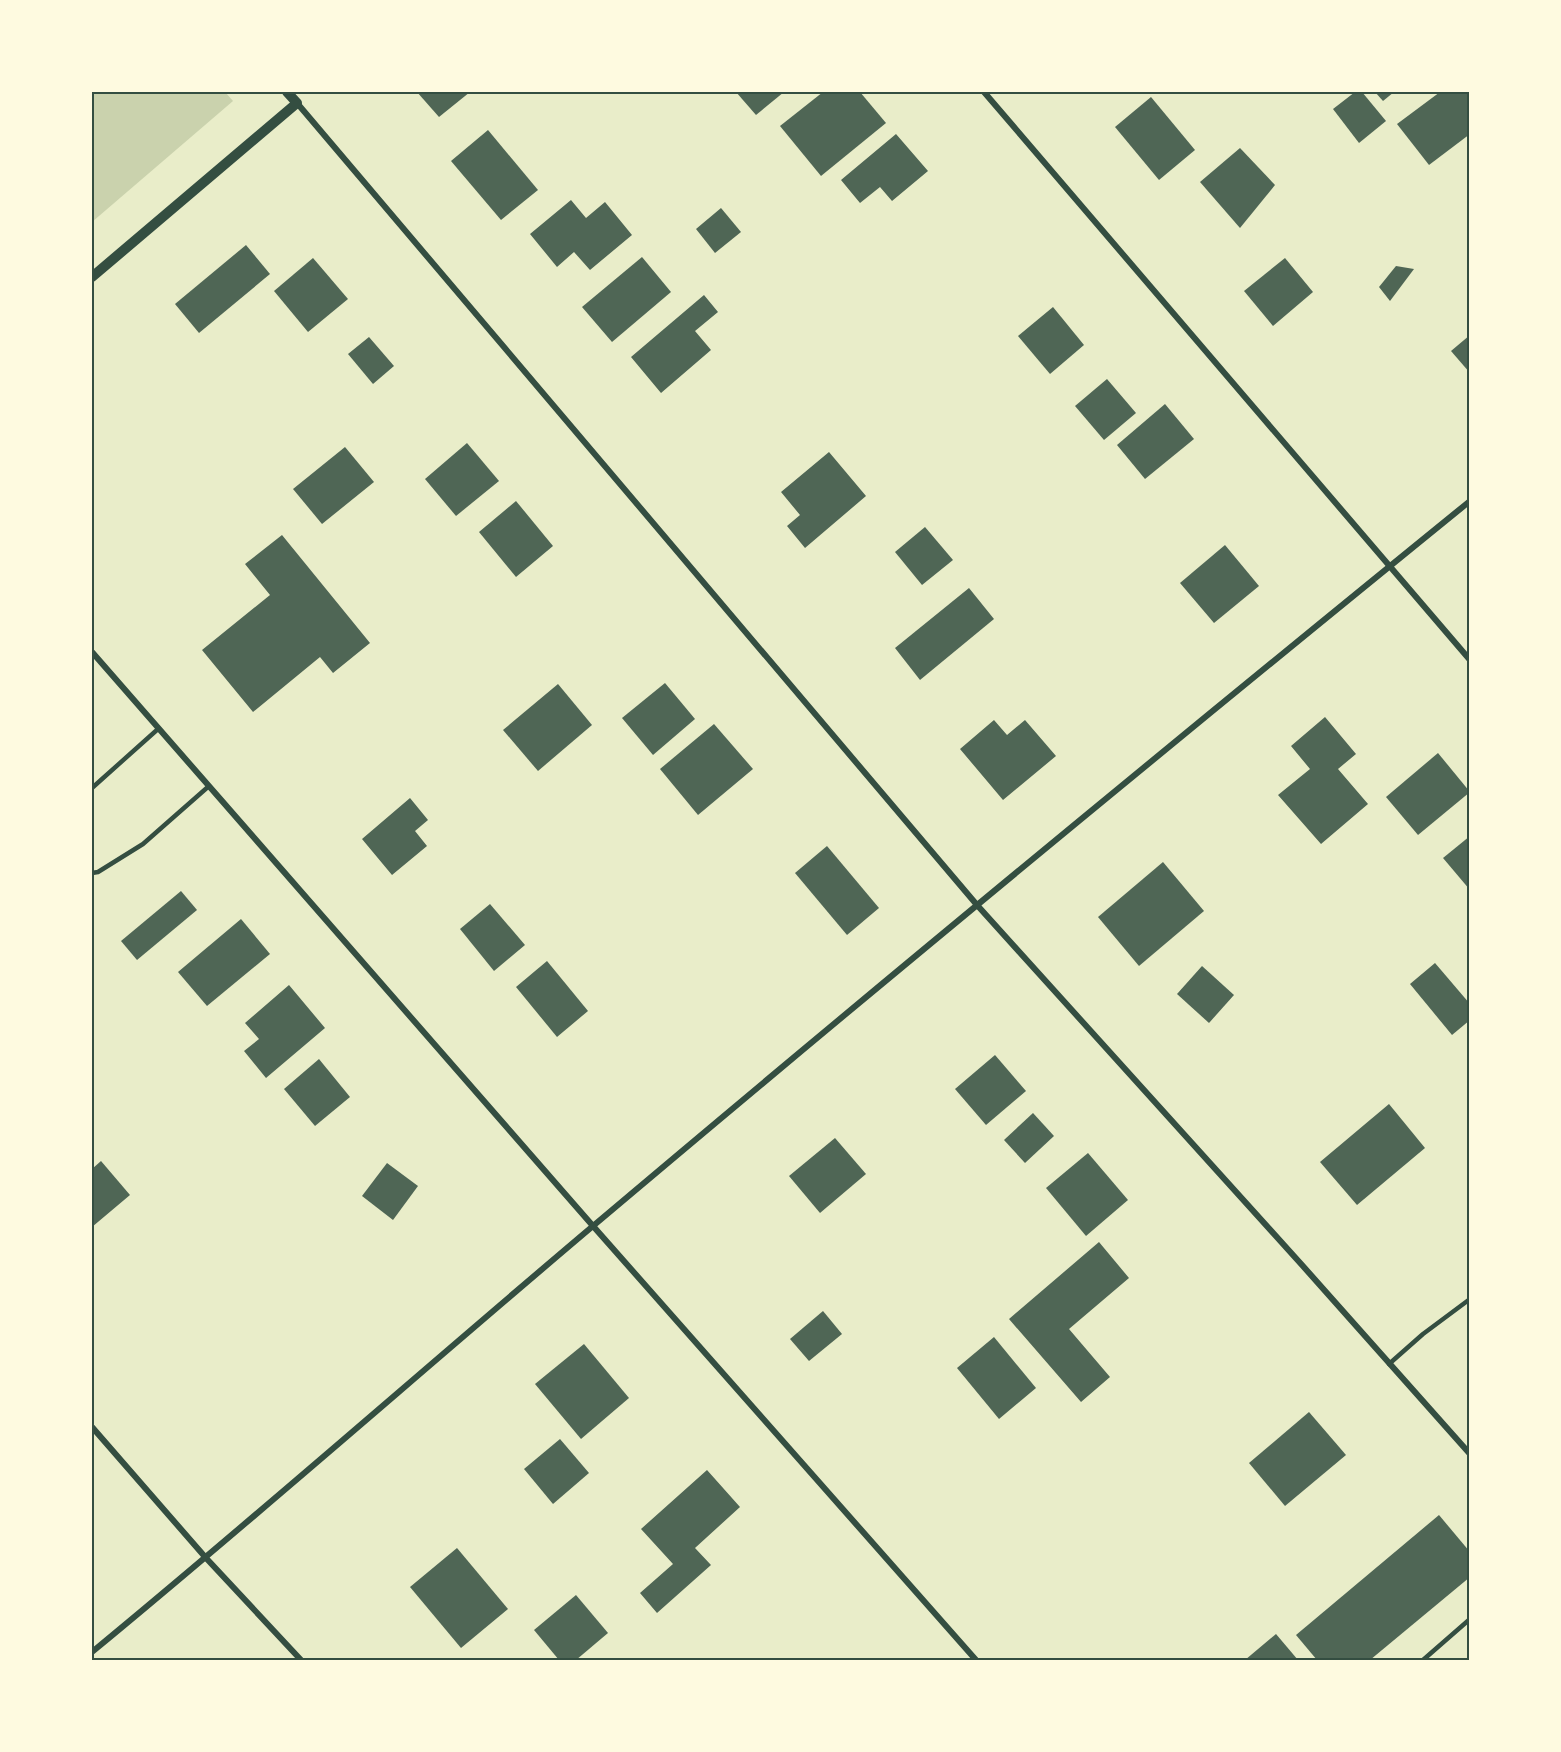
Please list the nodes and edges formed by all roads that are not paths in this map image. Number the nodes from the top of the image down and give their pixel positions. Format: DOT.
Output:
graph roads {
  1 [pos="287,92"];
  2 [pos="984,92"];
  3 [pos="297,103"];
  4 [pos="92,277"];
  5 [pos="1470,501"];
  6 [pos="1389,566"];
  7 [pos="92,652"];
  8 [pos="1470,660"];
  9 [pos="158,729"];
  10 [pos="209,786"];
  11 [pos="92,788"];
  12 [pos="92,873"];
  13 [pos="977,905"];
  14 [pos="593,1226"];
  15 [pos="1470,1299"];
  16 [pos="1389,1364"];
  17 [pos="92,1426"];
  18 [pos="1470,1454"];
  19 [pos="206,1558"];
  20 [pos="1470,1619"];
  21 [pos="92,1652"];
  22 [pos="301,1660"];
  23 [pos="976,1660"];
  24 [pos="1423,1660"];
  1 -- 3 [label="street"];
  2 -- 6 [label="street"];
  3 -- 4 [label="street"];
  3 -- 13 [label="street"];
  5 -- 6 [label="street"];
  6 -- 8 [label="street"];
  6 -- 13 [label="street"];
  7 -- 9 [label="street"];
  9 -- 10 [label="street"];
  9 -- 11 [label="lane"];
  10 -- 12 [label="lane"];
  10 -- 14 [label="street"];
  13 -- 14 [label="street"];
  13 -- 16 [label="street"];
  14 -- 19 [label="street"];
  14 -- 23 [label="street"];
  15 -- 16 [label="lane"];
  16 -- 18 [label="street"];
  17 -- 19 [label="street"];
  19 -- 21 [label="street"];
  19 -- 22 [label="street"];
  20 -- 24 [label="lane"];
}
